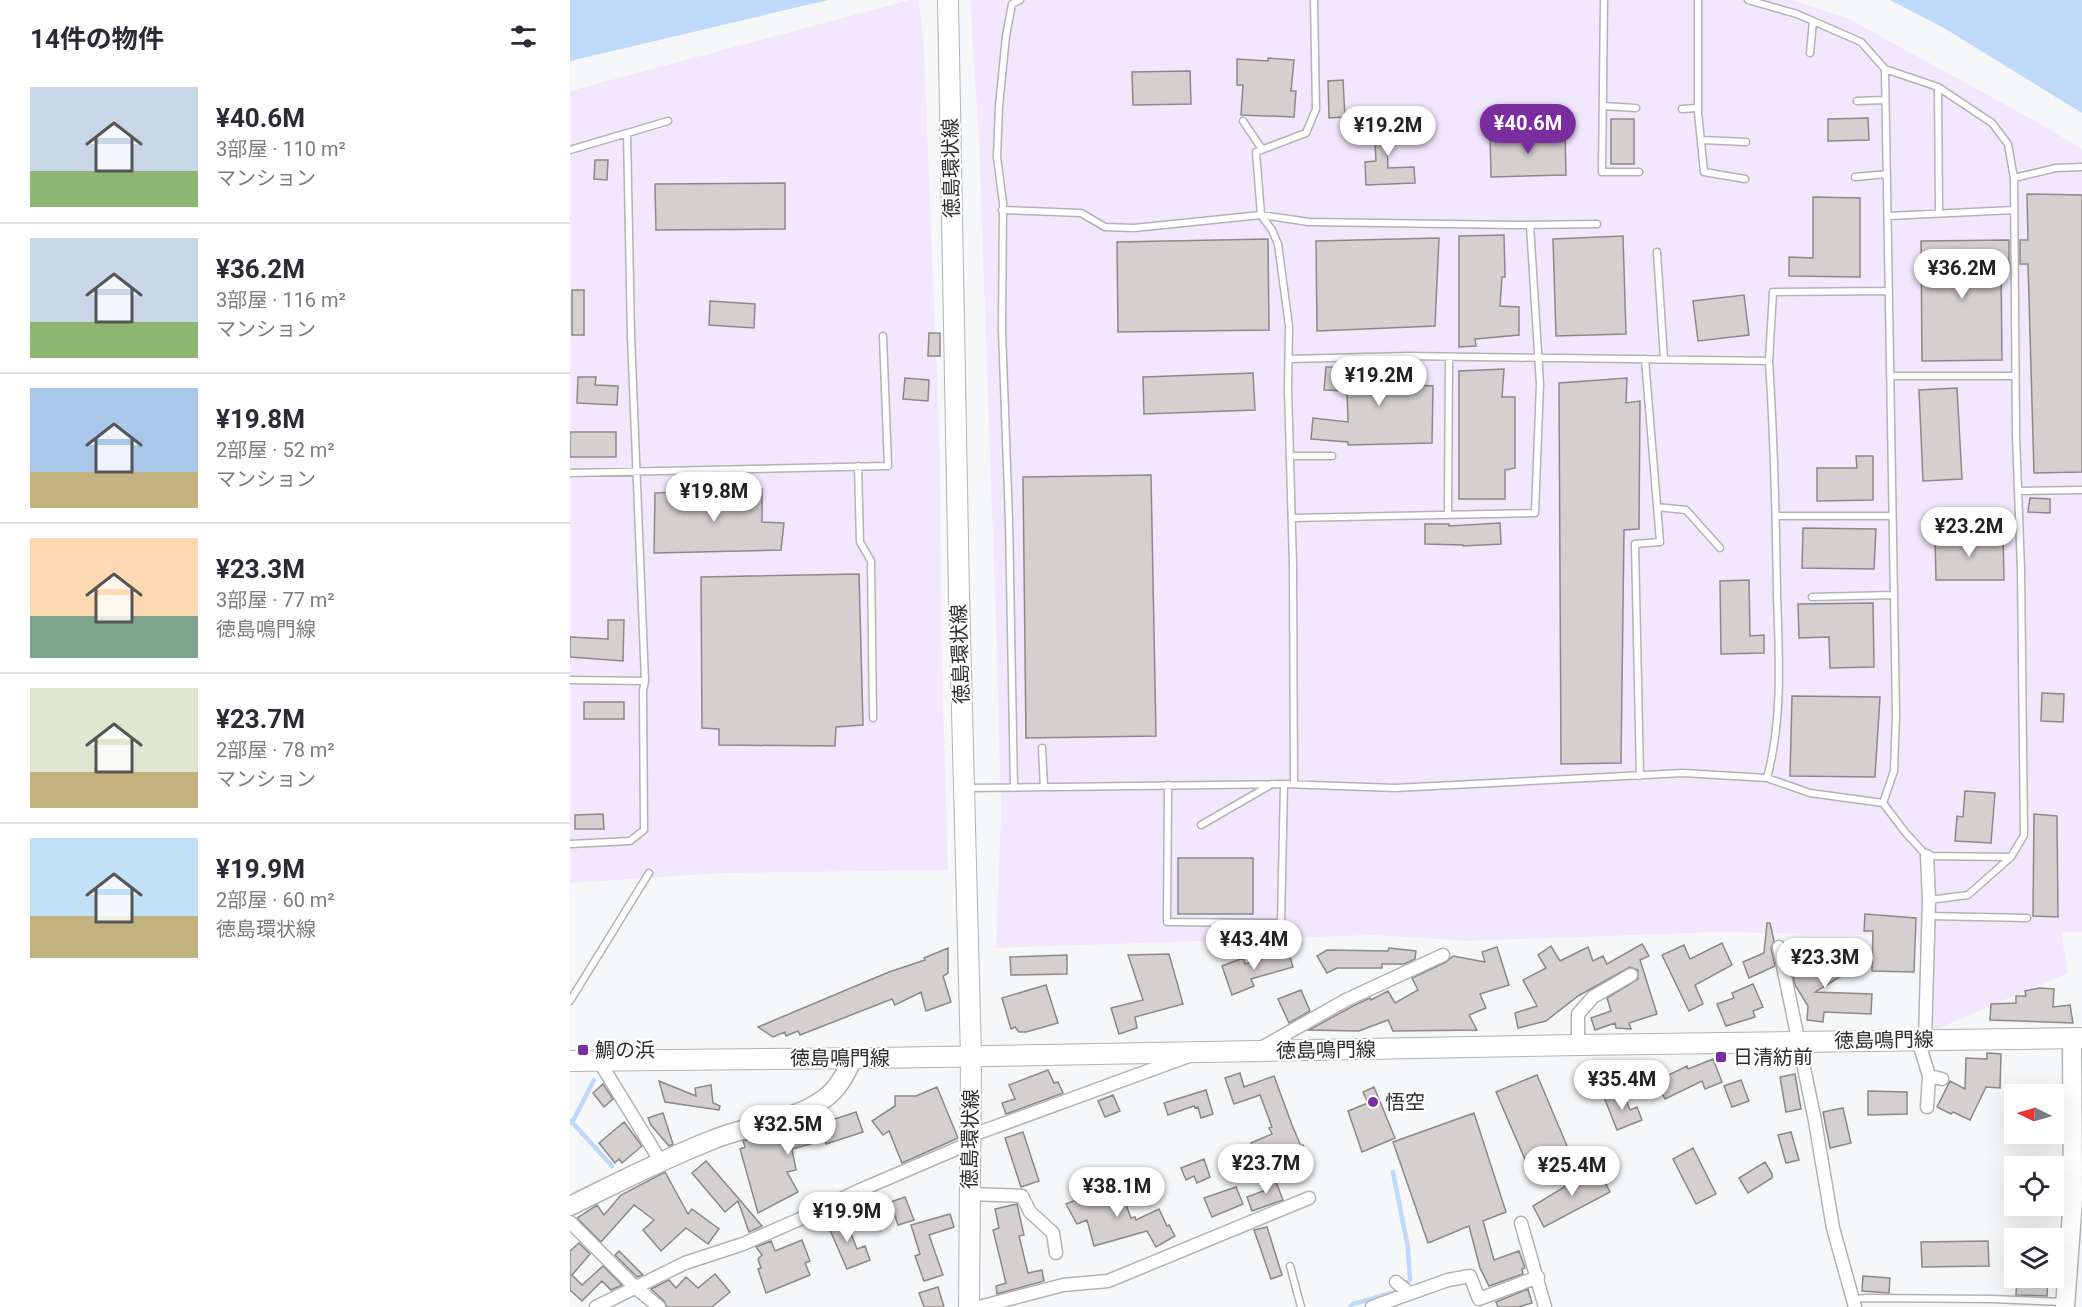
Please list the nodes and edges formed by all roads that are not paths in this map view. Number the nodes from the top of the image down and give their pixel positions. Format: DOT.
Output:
graph roads {
  1 [pos="948,0"];
  2 [pos="1020,0"];
  3 [pos="1314,0"];
  4 [pos="1604,0"];
  5 [pos="1698,0"];
  6 [pos="1748,0"];
  7 [pos="1813,21"];
  8 [pos="1810,53"];
  9 [pos="1885,69"];
  10 [pos="1938,87"];
  11 [pos="1885,100"];
  12 [pos="1857,101"];
  13 [pos="1604,106"];
  14 [pos="1636,108"];
  15 [pos="1698,108"];
  16 [pos="1682,109"];
  17 [pos="668,121"];
  18 [pos="1243,121"];
  19 [pos="627,133"];
  20 [pos="1701,140"];
  21 [pos="1746,142"];
  22 [pos="1262,149"];
  23 [pos="570,150"];
  24 [pos="2082,167"];
  25 [pos="1639,172"];
  26 [pos="1887,174"];
  27 [pos="1855,177"];
  28 [pos="2014,178"];
  29 [pos="1745,179"];
  30 [pos="1002,210"];
  31 [pos="2014,210"];
  32 [pos="1939,213"];
  33 [pos="1261,215"];
  34 [pos="1888,216"];
  35 [pos="1597,224"];
  36 [pos="1530,225"];
  37 [pos="1657,252"];
  38 [pos="1889,291"];
  39 [pos="883,336"];
  40 [pos="1449,357"];
  41 [pos="1538,357"];
  42 [pos="1288,359"];
  43 [pos="1645,359"];
  44 [pos="1664,359"];
  45 [pos="1769,361"];
  46 [pos="2015,375"];
  47 [pos="1890,376"];
  48 [pos="1290,456"];
  49 [pos="1332,456"];
  50 [pos="858,466"];
  51 [pos="637,472"];
  52 [pos="570,473"];
  53 [pos="2082,490"];
  54 [pos="2018,492"];
  55 [pos="1657,507"];
  56 [pos="1448,515"];
  57 [pos="1776,516"];
  58 [pos="1892,516"];
  59 [pos="1292,518"];
  60 [pos="1720,548"];
  61 [pos="1893,595"];
  62 [pos="1812,597"];
  63 [pos="570,680"];
  64 [pos="645,681"];
  65 [pos="873,718"];
  66 [pos="1042,748"];
  67 [pos="1640,776"];
  68 [pos="1767,778"];
  69 [pos="1272,784"];
  70 [pos="1284,784"];
  71 [pos="1294,784"];
  72 [pos="1168,785"];
  73 [pos="1044,787"];
  74 [pos="970,788"];
  75 [pos="1014,788"];
  76 [pos="1883,803"];
  77 [pos="1201,825"];
  78 [pos="570,844"];
  79 [pos="1927,856"];
  80 [pos="2011,857"];
  81 [pos="649,873"];
  82 [pos="1929,900"];
  83 [pos="1928,916"];
  84 [pos="2027,918"];
  85 [pos="1779,946"];
  86 [pos="1443,955"];
  87 [pos="1631,975"];
  88 [pos="570,1001"];
  89 [pos="2077,1038"];
  90 [pos="1921,1040"];
  91 [pos="1800,1041"];
  92 [pos="1578,1045"];
  93 [pos="1255,1051"];
  94 [pos="1200,1052"];
  95 [pos="971,1057"];
  96 [pos="853,1058"];
  97 [pos="570,1061"];
  98 [pos="599,1061"];
  99 [pos="1927,1107"];
  100 [pos="970,1140"];
  101 [pos="661,1162"];
  102 [pos="970,1194"];
  103 [pos="1309,1198"];
  104 [pos="570,1206"];
  105 [pos="2077,1214"];
  106 [pos="570,1222"];
  107 [pos="1521,1223"];
  108 [pos="1056,1253"];
  109 [pos="1290,1266"];
  110 [pos="1538,1277"];
  111 [pos="1396,1282"];
  112 [pos="636,1288"];
  113 [pos="1409,1293"];
  114 [pos="1855,1303"];
  115 [pos="2065,1305"];
  116 [pos="1376,1306"];
  117 [pos="596,1307"];
  118 [pos="659,1307"];
  119 [pos="969,1307"];
  120 [pos="979,1307"];
  121 [pos="1301,1307"];
  122 [pos="1545,1307"];
  1 -- 95 [label="main road, 徳島環状線"];
  2 -- 30 [label="lane"];
  3 -- 22 [label="lane"];
  4 -- 13 [label="lane"];
  5 -- 15 [label="lane"];
  6 -- 7 [label="lane"];
  7 -- 8 [label="lane"];
  7 -- 9 [label="lane"];
  9 -- 10 [label="lane"];
  9 -- 11 [label="lane"];
  10 -- 28 [label="lane"];
  10 -- 32 [label="lane"];
  11 -- 12 [label="lane"];
  11 -- 26 [label="lane"];
  13 -- 14 [label="lane"];
  13 -- 25 [label="lane"];
  15 -- 16 [label="lane"];
  15 -- 20 [label="lane"];
  17 -- 19 [label="lane"];
  18 -- 22 [label="lane"];
  19 -- 23 [label="lane"];
  19 -- 51 [label="lane"];
  20 -- 21 [label="lane"];
  20 -- 29 [label="lane"];
  22 -- 33 [label="lane"];
  24 -- 28 [label="lane"];
  26 -- 27 [label="lane"];
  26 -- 34 [label="lane"];
  28 -- 31 [label="lane"];
  30 -- 33 [label="lane"];
  30 -- 75 [label="lane"];
  31 -- 32 [label="lane"];
  31 -- 46 [label="lane"];
  32 -- 34 [label="lane"];
  33 -- 36 [label="lane"];
  33 -- 42 [label="lane"];
  34 -- 38 [label="lane"];
  35 -- 36 [label="lane"];
  36 -- 41 [label="lane"];
  37 -- 44 [label="lane"];
  38 -- 45 [label="lane"];
  38 -- 47 [label="lane"];
  39 -- 50 [label="lane"];
  40 -- 41 [label="lane"];
  40 -- 42 [label="lane"];
  40 -- 56 [label="lane"];
  41 -- 43 [label="lane"];
  41 -- 56 [label="lane"];
  42 -- 48 [label="lane"];
  43 -- 44 [label="lane"];
  43 -- 55 [label="lane"];
  44 -- 45 [label="lane"];
  45 -- 57 [label="lane"];
  46 -- 47 [label="lane"];
  46 -- 54 [label="lane"];
  47 -- 58 [label="lane"];
  48 -- 49 [label="lane"];
  48 -- 59 [label="lane"];
  50 -- 51 [label="lane"];
  50 -- 65 [label="lane"];
  51 -- 52 [label="lane"];
  51 -- 64 [label="lane"];
  53 -- 54 [label="lane"];
  54 -- 80 [label="lane"];
  55 -- 60 [label="lane"];
  55 -- 67 [label="lane"];
  56 -- 59 [label="lane"];
  57 -- 58 [label="lane"];
  57 -- 68 [label="lane"];
  58 -- 61 [label="lane"];
  59 -- 71 [label="lane"];
  61 -- 62 [label="lane"];
  61 -- 76 [label="lane"];
  63 -- 64 [label="lane"];
  64 -- 78 [label="lane"];
  66 -- 73 [label="lane"];
  67 -- 68 [label="lane"];
  67 -- 71 [label="lane"];
  68 -- 76 [label="lane"];
  69 -- 70 [label="lane"];
  69 -- 72 [label="lane"];
  69 -- 77 [label="lane"];
  70 -- 71 [label="lane"];
  70 -- 72 [label="lane"];
  72 -- 73 [label="lane"];
  73 -- 75 [label="lane"];
  74 -- 75 [label="lane"];
  76 -- 79 [label="lane"];
  79 -- 80 [label="lane"];
  79 -- 82 [label="street"];
  80 -- 82 [label="lane"];
  81 -- 88 [label="lane"];
  82 -- 83 [label="street"];
  83 -- 84 [label="lane"];
  83 -- 90 [label="street"];
  85 -- 91 [label="street"];
  86 -- 93 [label="street"];
  87 -- 92 [label="street"];
  89 -- 90 [label="main road, 徳島鳴門線"];
  89 -- 105 [label="street"];
  90 -- 91 [label="main road, 徳島鳴門線"];
  90 -- 99 [label="street"];
  91 -- 92 [label="main road, 徳島鳴門線"];
  91 -- 114 [label="street"];
  92 -- 93 [label="main road, 徳島鳴門線"];
  93 -- 94 [label="main road, 徳島鳴門線"];
  94 -- 95 [label="main road, 徳島鳴門線"];
  94 -- 100 [label="street"];
  95 -- 96 [label="main road, 徳島鳴門線"];
  95 -- 100 [label="main road, 徳島環状線"];
  96 -- 98 [label="main road, 徳島鳴門線"];
  96 -- 101 [label="street"];
  97 -- 98 [label="main road, 徳島鳴門線"];
  98 -- 101 [label="street"];
  100 -- 102 [label="main road, 徳島環状線"];
  100 -- 112 [label="street"];
  101 -- 104 [label="street"];
  102 -- 108 [label="street"];
  102 -- 119 [label="main road, 徳島環状線"];
  103 -- 120 [label="street"];
  105 -- 115 [label="street"];
  106 -- 112 [label="street"];
  107 -- 110 [label="street"];
  109 -- 121 [label="lane"];
  110 -- 113 [label="street"];
  110 -- 122 [label="street"];
  111 -- 113 [label="street"];
  112 -- 117 [label="street"];
  112 -- 118 [label="street"];
  113 -- 116 [label="street"];
  114 -- 115 [label="lane"];
}
